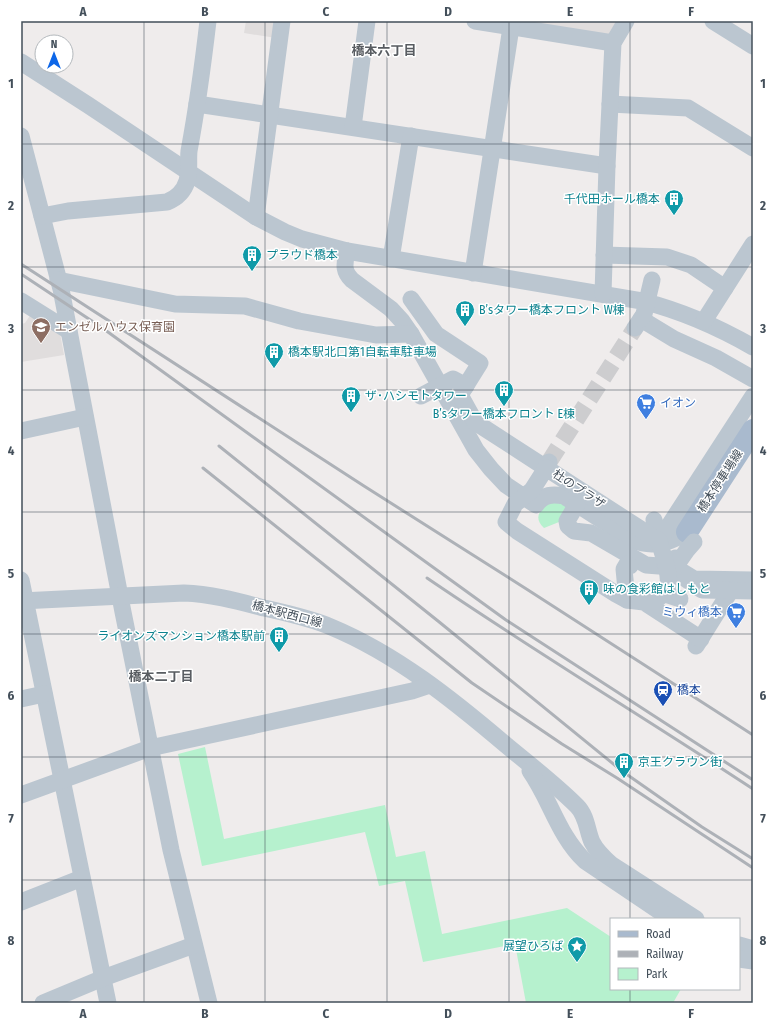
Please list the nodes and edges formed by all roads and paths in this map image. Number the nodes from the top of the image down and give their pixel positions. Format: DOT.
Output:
graph roads {
  1 [pos="208,21"];
  2 [pos="282,21"];
  3 [pos="367,21"];
  4 [pos="475,21"];
  5 [pos="626,21"];
  6 [pos="713,21"];
  7 [pos="511,24"];
  8 [pos="613,43"];
  9 [pos="753,46"];
  10 [pos="21,62"];
  11 [pos="197,104"];
  12 [pos="610,104"];
  13 [pos="270,115"];
  14 [pos="353,127"];
  15 [pos="21,136"];
  16 [pos="411,136"];
  17 [pos="492,148"];
  18 [pos="753,148"];
  19 [pos="607,166"];
  20 [pos="189,173"];
  21 [pos="42,216"];
  22 [pos="256,217"];
  23 [pos="753,244"];
  24 [pos="347,251"];
  25 [pos="604,255"];
  26 [pos="391,259"];
  27 [pos="473,273"];
  28 [pos="58,280"];
  29 [pos="648,280"];
  30 [pos="725,288"];
  31 [pos="603,294"];
  32 [pos="411,299"];
  33 [pos="21,301"];
  34 [pos="704,321"];
  35 [pos="69,331"];
  36 [pos="411,334"];
  37 [pos="753,347"];
  38 [pos="753,379"];
  39 [pos="466,386"];
  40 [pos="421,396"];
  41 [pos="753,396"];
  42 [pos="85,416"];
  43 [pos="742,429"];
  44 [pos="21,431"];
  45 [pos="548,465"];
  46 [pos="577,504"];
  47 [pos="676,530"];
  48 [pos="659,541"];
  49 [pos="630,566"];
  50 [pos="670,566"];
  51 [pos="21,580"];
  52 [pos="753,580"];
  53 [pos="702,590"];
  54 [pos="731,590"];
  55 [pos="753,591"];
  56 [pos="121,597"];
  57 [pos="627,600"];
  58 [pos="23,601"];
  59 [pos="644,602"];
  60 [pos="713,614"];
  61 [pos="430,685"];
  62 [pos="44,694"];
  63 [pos="21,699"];
  64 [pos="150,748"];
  65 [pos="515,752"];
  66 [pos="62,781"];
  67 [pos="21,795"];
  68 [pos="579,808"];
  69 [pos="566,838"];
  70 [pos="82,878"];
  71 [pos="21,902"];
  72 [pos="670,918"];
  73 [pos="694,918"];
  74 [pos="753,940"];
  75 [pos="740,941"];
  76 [pos="194,945"];
  77 [pos="740,945"];
  78 [pos="753,949"];
  79 [pos="740,959"];
  80 [pos="753,961"];
  81 [pos="102,978"];
  82 [pos="43,1003"];
  83 [pos="108,1003"];
  84 [pos="209,1003"];
  1 -- 11 [label="street"];
  2 -- 13 [label="street"];
  3 -- 14 [label="street"];
  4 -- 7 [label="street"];
  5 -- 8 [label="street"];
  6 -- 9 [label="street"];
  7 -- 8 [label="street"];
  7 -- 17 [label="street"];
  8 -- 12 [label="street"];
  10 -- 20 [label="street"];
  11 -- 13 [label="street"];
  11 -- 20 [label="street"];
  12 -- 18 [label="street"];
  12 -- 19 [label="street"];
  13 -- 14 [label="street"];
  13 -- 22 [label="street"];
  14 -- 16 [label="street"];
  15 -- 21 [label="street"];
  16 -- 17 [label="street"];
  16 -- 26 [label="street"];
  17 -- 19 [label="street"];
  17 -- 27 [label="street"];
  19 -- 25 [label="street"];
  20 -- 21 [label="street"];
  20 -- 22 [label="street"];
  21 -- 28 [label="street"];
  22 -- 24 [label="street"];
  23 -- 30 [label="street"];
  24 -- 26 [label="street"];
  24 -- 36 [label="street"];
  25 -- 30 [label="street"];
  25 -- 31 [label="street"];
  26 -- 27 [label="street"];
  27 -- 31 [label="street"];
  28 -- 35 [label="street"];
  28 -- 36 [label="street"];
  29 -- 38 [label="street, bridge"];
  30 -- 34 [label="street"];
  31 -- 34 [label="street"];
  32 -- 39 [label="street"];
  33 -- 35 [label="street"];
  34 -- 37 [label="street"];
  35 -- 42 [label="street"];
  36 -- 46 [label="street"];
  39 -- 40 [label="street, bridge"];
  39 -- 45 [label="street"];
  41 -- 43 [label="street"];
  42 -- 44 [label="street"];
  42 -- 56 [label="street"];
  43 -- 47 [label="main road, 橋本停車場線"];
  43 -- 47 [label="street"];
  45 -- 48 [label="street, 杜のプラザ, bridge"];
  45 -- 57 [label="street, 杜のプラザ, bridge"];
  46 -- 47 [label="street"];
  46 -- 50 [label="street"];
  47 -- 48 [label="street"];
  47 -- 50 [label="street, bridge"];
  48 -- 50 [label="street, 杜のプラザ, bridge"];
  49 -- 57 [label="street"];
  50 -- 52 [label="street"];
  50 -- 53 [label="street, bridge"];
  50 -- 59 [label="street, 杜のプラザ, bridge"];
  51 -- 58 [label="street"];
  53 -- 54 [label="street, bridge"];
  53 -- 60 [label="street"];
  54 -- 55 [label="street, bridge"];
  54 -- 60 [label="street, 杜のプラザ"];
  56 -- 58 [label="street, 橋本駅西口線"];
  56 -- 61 [label="street, 橋本駅西口線"];
  56 -- 64 [label="street"];
  57 -- 59 [label="street, 杜のプラザ, bridge"];
  58 -- 62 [label="street"];
  59 -- 60 [label="street, 杜のプラザ, bridge"];
  61 -- 64 [label="street"];
  61 -- 65 [label="street, 橋本駅西口線"];
  62 -- 63 [label="street"];
  62 -- 66 [label="street"];
  64 -- 66 [label="street"];
  64 -- 76 [label="street"];
  65 -- 68 [label="street"];
  65 -- 69 [label="street"];
  66 -- 67 [label="street"];
  66 -- 70 [label="street"];
  68 -- 69 [label="street"];
  68 -- 73 [label="street"];
  69 -- 72 [label="street"];
  70 -- 71 [label="street"];
  70 -- 81 [label="street"];
  74 -- 75 [label="street"];
  76 -- 81 [label="street"];
  76 -- 84 [label="street"];
  77 -- 78 [label="street"];
  79 -- 80 [label="street"];
  81 -- 82 [label="street"];
  81 -- 83 [label="street"];
}
